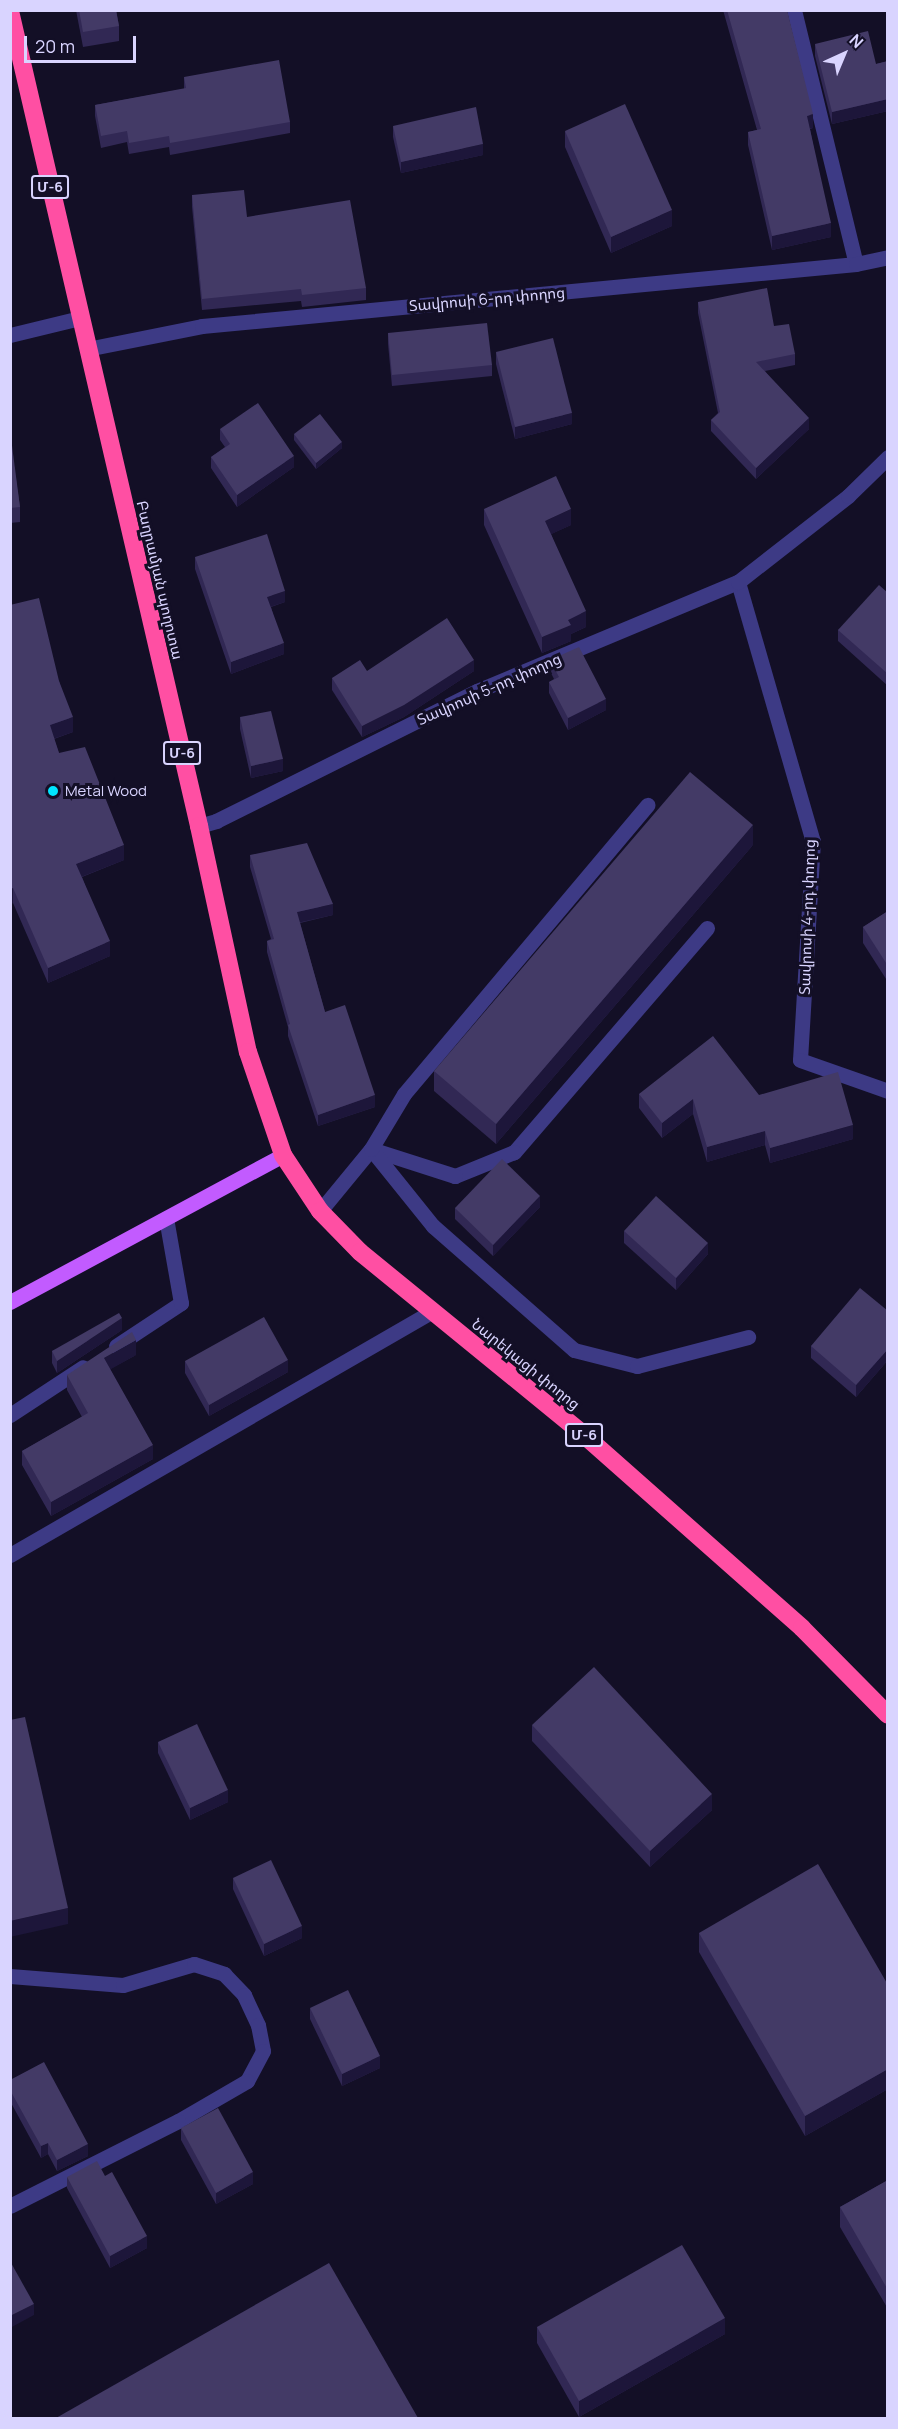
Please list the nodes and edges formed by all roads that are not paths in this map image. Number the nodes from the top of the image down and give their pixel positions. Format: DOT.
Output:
graph roads {
  1 [pos="794,10"];
  2 [pos="10,11"];
  3 [pos="888,257"];
  4 [pos="856,264"];
  5 [pos="80,318"];
  6 [pos="10,334"];
  7 [pos="87,349"];
  8 [pos="888,457"];
  9 [pos="738,582"];
  10 [pos="647,805"];
  11 [pos="199,826"];
  12 [pos="707,928"];
  13 [pos="887,1090"];
  14 [pos="371,1149"];
  15 [pos="283,1155"];
  16 [pos="320,1211"];
  17 [pos="166,1218"];
  18 [pos="10,1302"];
  19 [pos="433,1311"];
  20 [pos="748,1337"];
  21 [pos="10,1415"];
  22 [pos="10,1555"];
  23 [pos="888,1715"];
  24 [pos="10,1976"];
  25 [pos="10,2206"];
  1 -- 4 [label="street"];
  2 -- 5 [label="highway, Բաղրամյան պողոտա / Մ-6"];
  3 -- 4 [label="street, Տավրոսի 6-րդ փողոց"];
  4 -- 7 [label="street, Տավրոսի 6-րդ փողոց"];
  5 -- 6 [label="street"];
  5 -- 7 [label="highway, Բաղրամյան պողոտա / Մ-6"];
  7 -- 11 [label="highway, Բաղրամյան պողոտա / Մ-6"];
  8 -- 9 [label="street, Տավրոսի 5-րդ փողոց"];
  9 -- 11 [label="street, Տավրոսի 5-րդ փողոց"];
  9 -- 13 [label="street, Տավրոսի 4-րդ փողոց"];
  10 -- 14 [label="street"];
  11 -- 15 [label="highway, Բաղրամյան պողոտա / Մ-6"];
  12 -- 14 [label="street"];
  14 -- 16 [label="street"];
  14 -- 20 [label="street"];
  15 -- 16 [label="highway, Նարեկացի փողոց / Մ-6"];
  15 -- 17 [label="main road"];
  16 -- 19 [label="highway, Նարեկացի փողոց / Մ-6"];
  17 -- 18 [label="main road"];
  17 -- 21 [label="street"];
  19 -- 22 [label="street"];
  19 -- 23 [label="highway, Նարեկացի փողոց / Մ-6"];
  24 -- 25 [label="street"];
}
